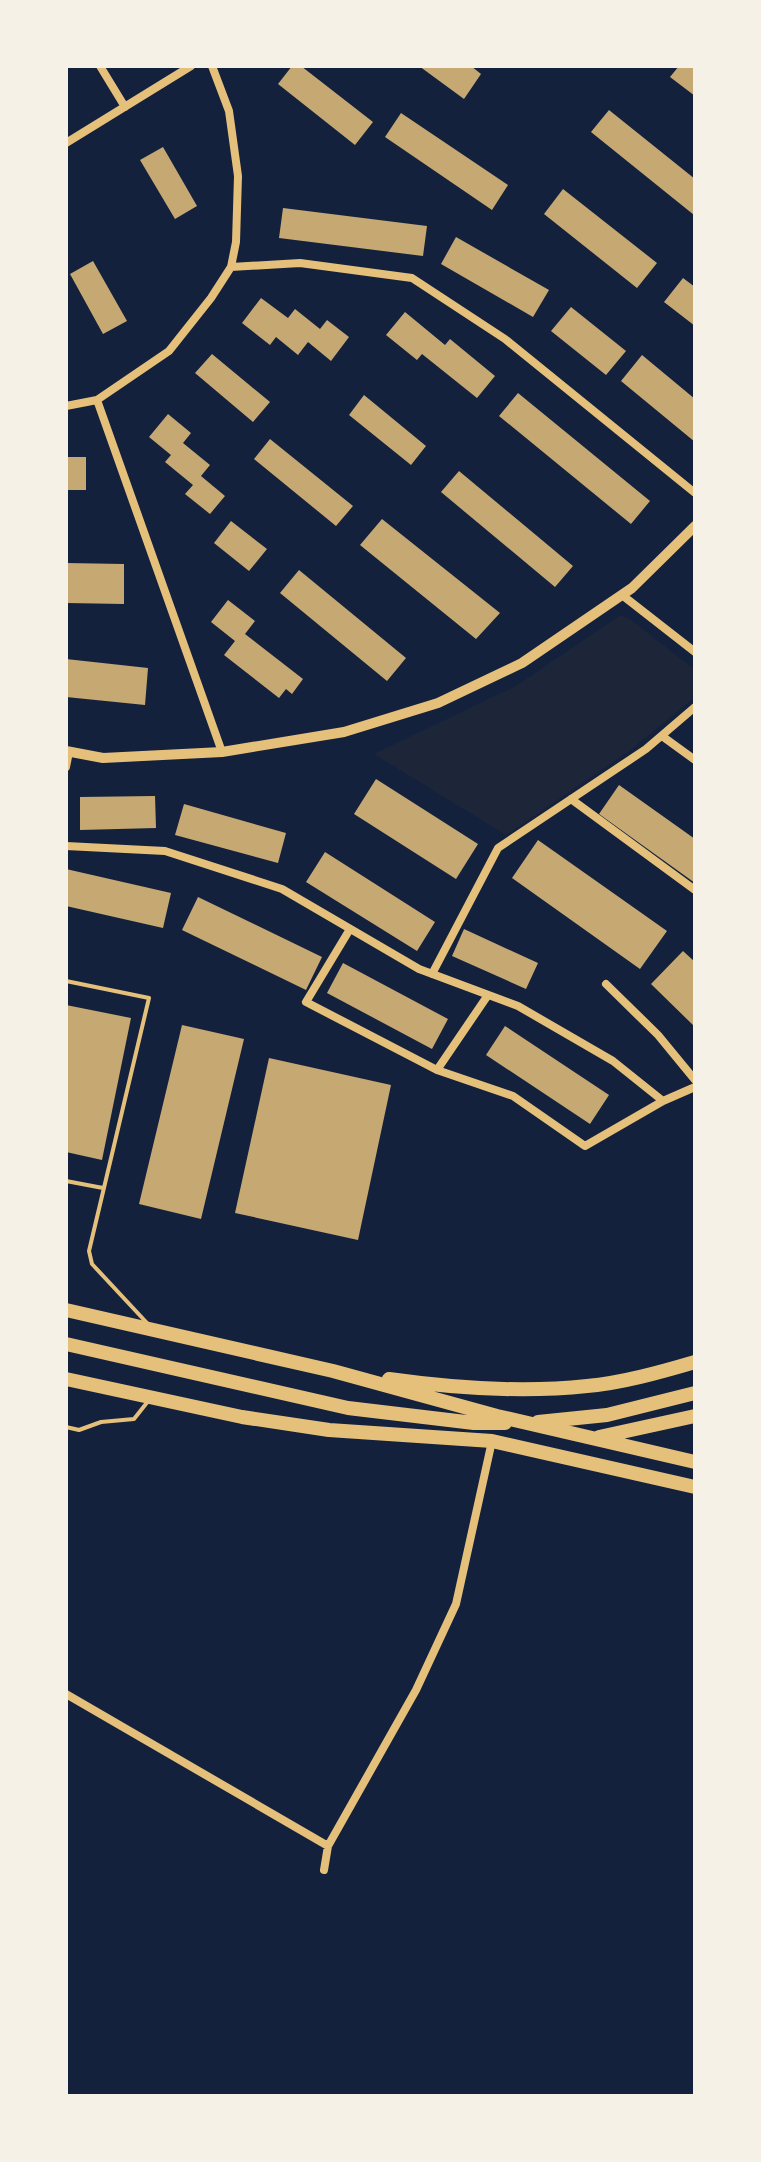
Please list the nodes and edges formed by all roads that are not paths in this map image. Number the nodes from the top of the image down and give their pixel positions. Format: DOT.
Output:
graph roads {
  1 [pos="100,66"];
  2 [pos="191,66"];
  3 [pos="212,66"];
  4 [pos="125,107"];
  5 [pos="66,143"];
  6 [pos="231,267"];
  7 [pos="97,400"];
  8 [pos="66,406"];
  9 [pos="695,493"];
  10 [pos="695,526"];
  11 [pos="622,595"];
  12 [pos="695,652"];
  13 [pos="695,707"];
  14 [pos="662,736"];
  15 [pos="68,752"];
  16 [pos="222,752"];
  17 [pos="695,760"];
  18 [pos="66,767"];
  19 [pos="571,799"];
  20 [pos="66,846"];
  21 [pos="695,890"];
  22 [pos="350,929"];
  23 [pos="432,974"];
  24 [pos="66,981"];
  25 [pos="606,984"];
  26 [pos="488,995"];
  27 [pos="437,1070"];
  28 [pos="695,1080"];
  29 [pos="695,1087"];
  30 [pos="663,1101"];
  31 [pos="66,1181"];
  32 [pos="103,1188"];
  33 [pos="66,1310"];
  34 [pos="154,1330"];
  35 [pos="66,1344"];
  36 [pos="695,1362"];
  37 [pos="333,1371"];
  38 [pos="66,1379"];
  39 [pos="695,1393"];
  40 [pos="150,1398"];
  41 [pos="695,1416"];
  42 [pos="66,1427"];
  43 [pos="591,1438"];
  44 [pos="492,1441"];
  45 [pos="695,1462"];
  46 [pos="695,1487"];
  47 [pos="66,1694"];
  48 [pos="328,1846"];
  49 [pos="324,1870"];
  1 -- 4 [label="street"];
  2 -- 4 [label="street"];
  3 -- 6 [label="street"];
  4 -- 5 [label="street"];
  6 -- 7 [label="street"];
  6 -- 9 [label="street"];
  7 -- 8 [label="street"];
  7 -- 16 [label="street"];
  10 -- 11 [label="street"];
  11 -- 12 [label="street"];
  11 -- 16 [label="street"];
  13 -- 14 [label="street"];
  14 -- 17 [label="street"];
  14 -- 19 [label="street"];
  15 -- 16 [label="street"];
  15 -- 18 [label="street"];
  19 -- 21 [label="street"];
  19 -- 23 [label="street"];
  20 -- 22 [label="street"];
  22 -- 23 [label="street"];
  22 -- 27 [label="street"];
  23 -- 26 [label="street"];
  24 -- 32 [label="lane"];
  25 -- 28 [label="street"];
  26 -- 27 [label="street"];
  26 -- 30 [label="street"];
  27 -- 30 [label="street"];
  29 -- 30 [label="street"];
  31 -- 32 [label="lane"];
  32 -- 34 [label="lane"];
  33 -- 34 [label="highway"];
  34 -- 37 [label="highway"];
  35 -- 39 [label="highway"];
  36 -- 37 [label="highway"];
  37 -- 43 [label="highway"];
  38 -- 40 [label="highway"];
  40 -- 42 [label="lane"];
  40 -- 44 [label="highway"];
  41 -- 43 [label="highway"];
  43 -- 45 [label="highway"];
  44 -- 46 [label="highway"];
  44 -- 48 [label="street"];
  47 -- 48 [label="street"];
  48 -- 49 [label="street"];
}
